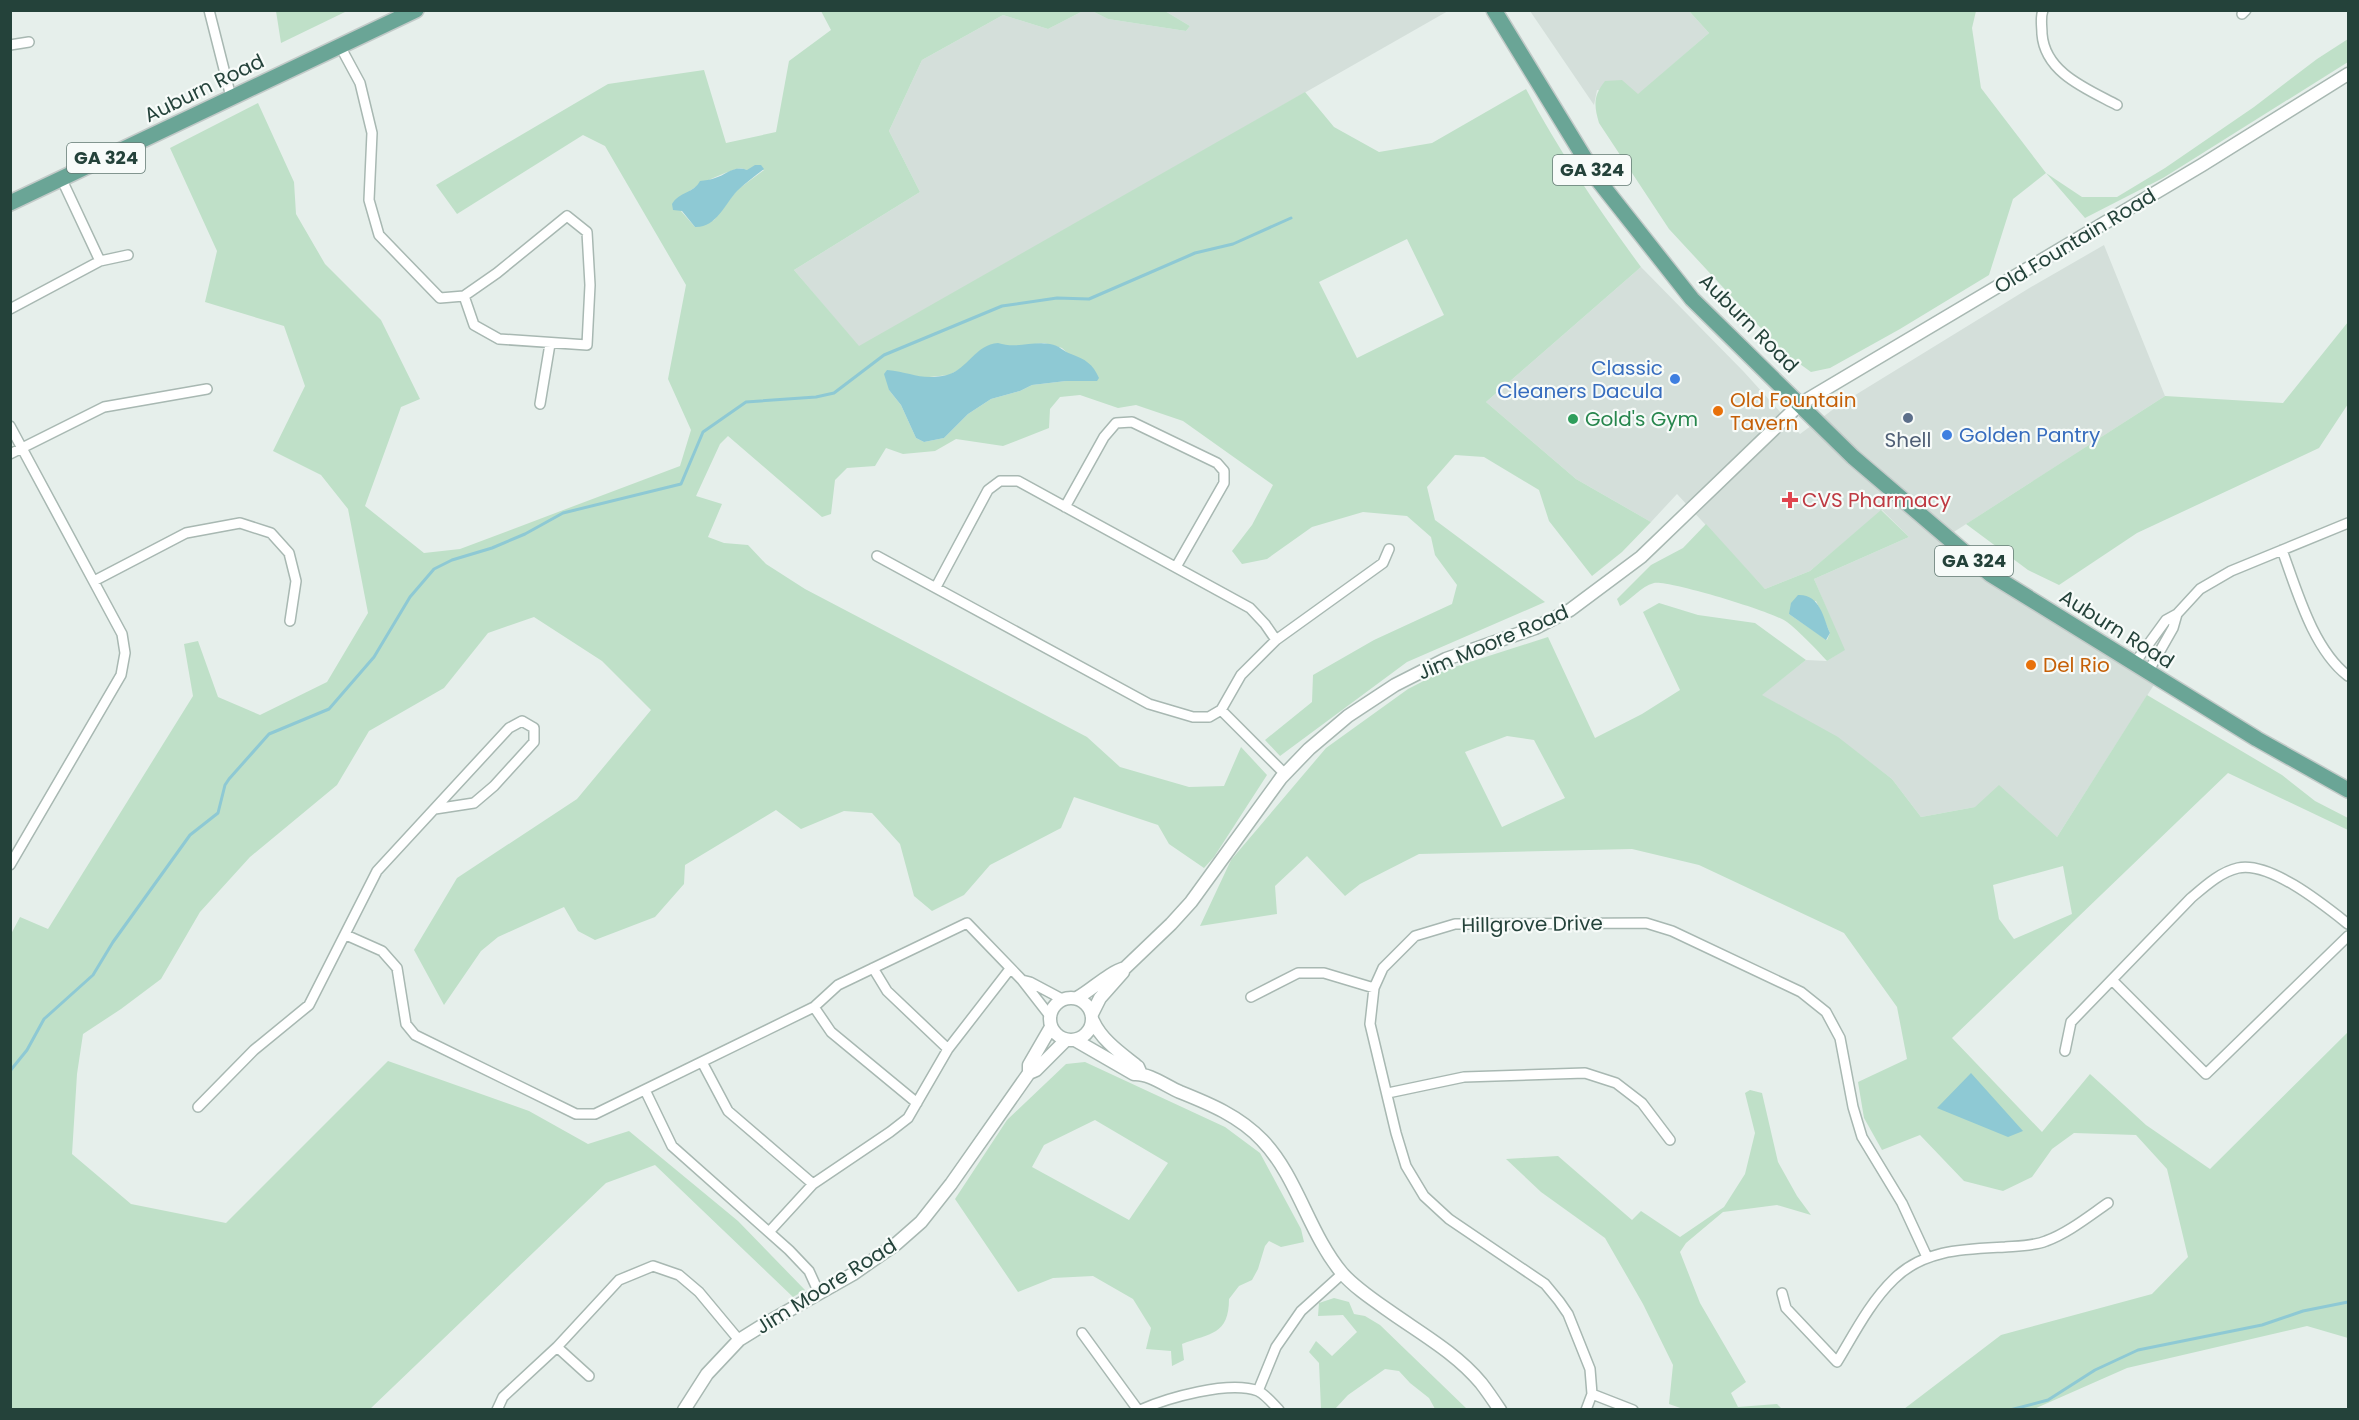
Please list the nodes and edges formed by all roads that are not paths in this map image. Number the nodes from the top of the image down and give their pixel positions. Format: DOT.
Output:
graph roads {
  1 [pos="209,10"];
  2 [pos="416,10"];
  3 [pos="1494,10"];
  4 [pos="2043,10"];
  5 [pos="29,42"];
  6 [pos="10,45"];
  7 [pos="340,46"];
  8 [pos="2349,74"];
  9 [pos="231,97"];
  10 [pos="2117,105"];
  11 [pos="62,180"];
  12 [pos="10,203"];
  13 [pos="128,255"];
  14 [pos="100,261"];
  15 [pos="464,296"];
  16 [pos="10,309"];
  17 [pos="550,344"];
  18 [pos="207,389"];
  19 [pos="540,404"];
  20 [pos="1800,404"];
  21 [pos="10,426"];
  22 [pos="22,448"];
  23 [pos="10,454"];
  24 [pos="1065,507"];
  25 [pos="2349,523"];
  26 [pos="1389,549"];
  27 [pos="2282,550"];
  28 [pos="877,556"];
  29 [pos="1176,567"];
  30 [pos="94,581"];
  31 [pos="936,587"];
  32 [pos="2177,614"];
  33 [pos="290,621"];
  34 [pos="1276,640"];
  35 [pos="2134,664"];
  36 [pos="2148,672"];
  37 [pos="2349,676"];
  38 [pos="1221,710"];
  39 [pos="1285,774"];
  40 [pos="2349,790"];
  41 [pos="435,809"];
  42 [pos="10,865"];
  43 [pos="2349,924"];
  44 [pos="346,935"];
  45 [pos="2349,936"];
  46 [pos="873,968"];
  47 [pos="1125,968"];
  48 [pos="1010,969"];
  49 [pos="1022,980"];
  50 [pos="2112,980"];
  51 [pos="1374,988"];
  52 [pos="1251,997"];
  53 [pos="1077,998"];
  54 [pos="1062,999"];
  55 [pos="814,1007"];
  56 [pos="1092,1018"];
  57 [pos="1050,1022"];
  58 [pos="1071,1040"];
  59 [pos="948,1049"];
  60 [pos="2065,1051"];
  61 [pos="702,1062"];
  62 [pos="1029,1073"];
  63 [pos="1142,1074"];
  64 [pos="645,1090"];
  65 [pos="1388,1092"];
  66 [pos="916,1103"];
  67 [pos="198,1107"];
  68 [pos="1670,1140"];
  69 [pos="813,1184"];
  70 [pos="2108,1203"];
  71 [pos="769,1232"];
  72 [pos="1927,1257"];
  73 [pos="1342,1274"];
  74 [pos="819,1293"];
  75 [pos="1782,1293"];
  76 [pos="1082,1333"];
  77 [pos="739,1340"];
  78 [pos="557,1347"];
  79 [pos="589,1376"];
  80 [pos="1258,1391"];
  81 [pos="1592,1394"];
  82 [pos="497,1410"];
  83 [pos="684,1410"];
  84 [pos="1139,1410"];
  85 [pos="1279,1410"];
  86 [pos="1500,1410"];
  87 [pos="1586,1410"];
  88 [pos="1633,1410"];
  1 -- 9 [label="street"];
  2 -- 7 [label="main road, Auburn Road / GA 324"];
  3 -- 20 [label="main road, Auburn Road / GA 324"];
  4 -- 10 [label="street"];
  5 -- 6 [label="street"];
  7 -- 9 [label="main road, Auburn Road / GA 324"];
  7 -- 15 [label="street"];
  8 -- 20 [label="street, Old Fountain Road"];
  9 -- 11 [label="main road, Auburn Road / GA 324"];
  11 -- 12 [label="main road, Auburn Road / GA 324"];
  11 -- 14 [label="street"];
  13 -- 14 [label="street"];
  14 -- 16 [label="street"];
  15 -- 17 [label="street"];
  15 -- 17 [label="street"];
  17 -- 19 [label="street"];
  18 -- 22 [label="street"];
  20 -- 35 [label="main road, Auburn Road / GA 324"];
  20 -- 39 [label="street, Jim Moore Road"];
  21 -- 22 [label="street"];
  22 -- 23 [label="street"];
  22 -- 30 [label="street"];
  24 -- 29 [label="street"];
  24 -- 29 [label="street"];
  24 -- 31 [label="street"];
  25 -- 27 [label="street"];
  26 -- 34 [label="street"];
  27 -- 32 [label="street"];
  27 -- 37 [label="street"];
  28 -- 31 [label="street"];
  29 -- 34 [label="street"];
  30 -- 33 [label="street"];
  30 -- 42 [label="street"];
  31 -- 38 [label="street"];
  32 -- 35 [label="street"];
  32 -- 36 [label="street"];
  34 -- 38 [label="street"];
  35 -- 36 [label="main road, Auburn Road / GA 324"];
  36 -- 40 [label="main road, Auburn Road / GA 324"];
  38 -- 39 [label="street"];
  39 -- 47 [label="street, Jim Moore Road"];
  41 -- 41 [label="street"];
  41 -- 44 [label="street"];
  43 -- 50 [label="street"];
  44 -- 64 [label="street"];
  44 -- 67 [label="street"];
  45 -- 50 [label="street"];
  46 -- 48 [label="street"];
  46 -- 55 [label="street"];
  46 -- 59 [label="street"];
  47 -- 53 [label="street, Jim Moore Road"];
  47 -- 56 [label="street, Jim Moore Road"];
  48 -- 49 [label="street"];
  48 -- 59 [label="street"];
  49 -- 54 [label="street"];
  49 -- 57 [label="street"];
  50 -- 60 [label="street"];
  51 -- 52 [label="street"];
  51 -- 65 [label="street, Hillgrove Drive"];
  51 -- 72 [label="street, Hillgrove Drive"];
  53 -- 54 [label="street"];
  53 -- 56 [label="street"];
  54 -- 57 [label="street"];
  55 -- 61 [label="street"];
  55 -- 66 [label="street"];
  56 -- 58 [label="street"];
  56 -- 63 [label="street"];
  57 -- 58 [label="street"];
  57 -- 62 [label="street, Jim Moore Road"];
  58 -- 62 [label="street, Jim Moore Road"];
  58 -- 63 [label="street"];
  59 -- 66 [label="street"];
  61 -- 64 [label="street"];
  61 -- 69 [label="street"];
  62 -- 74 [label="street, Jim Moore Road"];
  63 -- 73 [label="street"];
  64 -- 71 [label="street"];
  65 -- 68 [label="street"];
  65 -- 81 [label="street, Hillgrove Drive"];
  66 -- 69 [label="street"];
  69 -- 71 [label="street"];
  70 -- 72 [label="street"];
  71 -- 74 [label="street"];
  72 -- 75 [label="street"];
  73 -- 80 [label="street"];
  73 -- 86 [label="street"];
  74 -- 77 [label="street, Jim Moore Road"];
  76 -- 84 [label="street"];
  77 -- 78 [label="street"];
  77 -- 83 [label="street, Jim Moore Road"];
  78 -- 79 [label="street"];
  78 -- 82 [label="street"];
  80 -- 84 [label="street"];
  80 -- 85 [label="street"];
  81 -- 87 [label="street, Hillgrove Drive"];
  81 -- 88 [label="street"];
}
